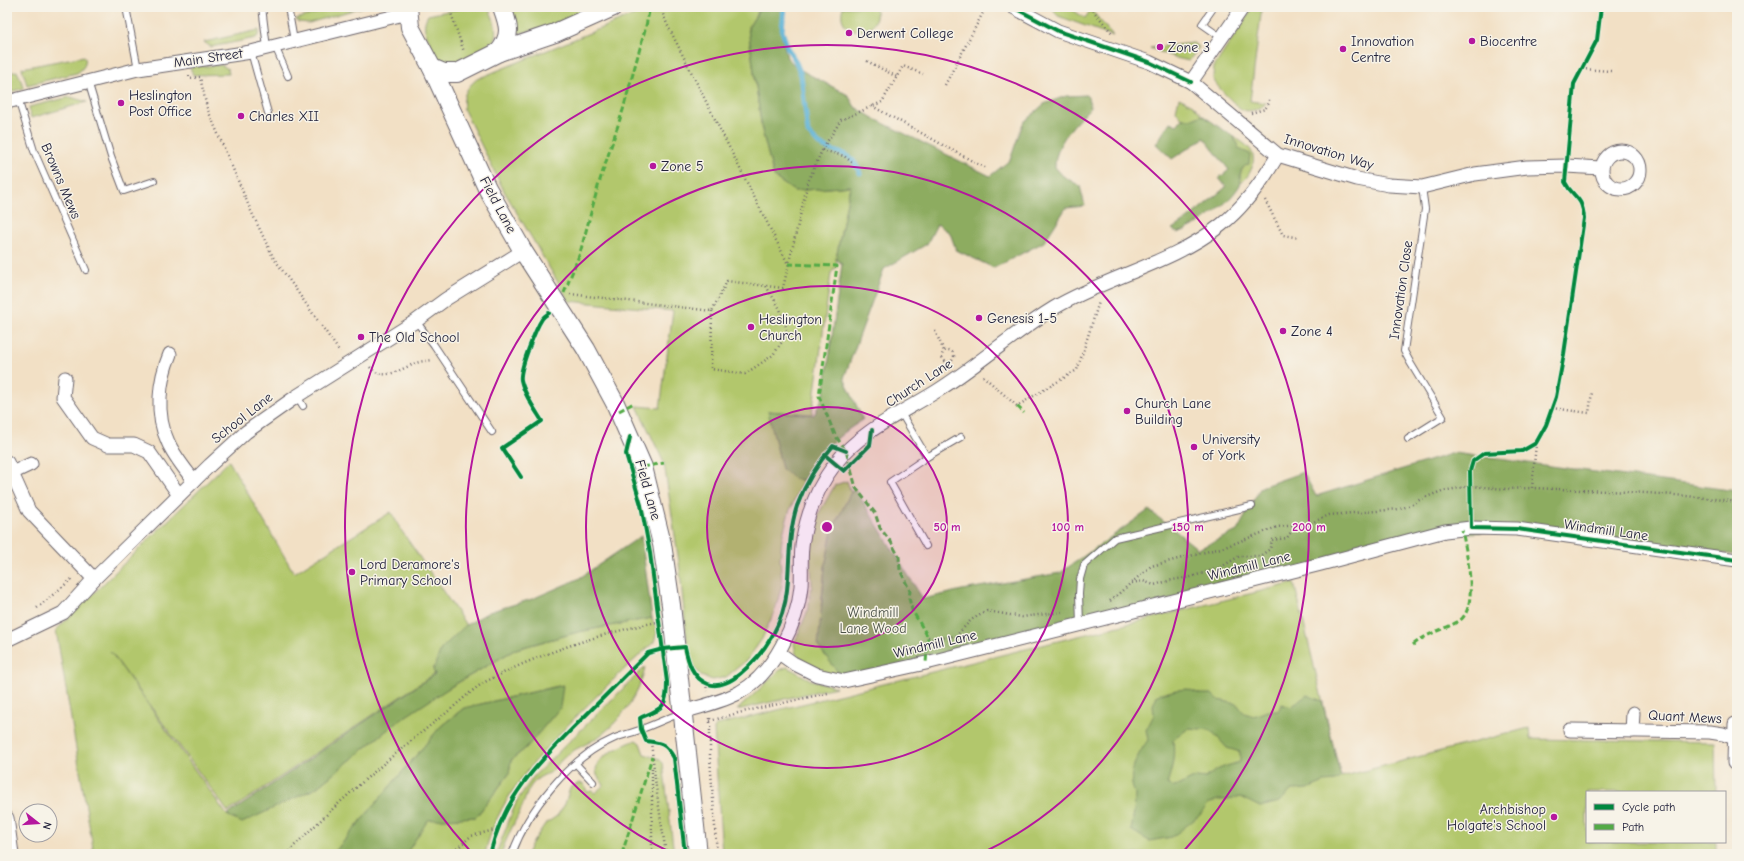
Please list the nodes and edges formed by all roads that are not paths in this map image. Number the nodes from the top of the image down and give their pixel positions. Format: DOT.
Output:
graph roads {
  1 [pos="126,7"];
  2 [pos="262,7"];
  3 [pos="288,7"];
  4 [pos="502,7"];
  5 [pos="613,7"];
  6 [pos="1013,7"];
  7 [pos="1214,7"];
  8 [pos="1243,7"];
  9 [pos="409,9"];
  10 [pos="1222,38"];
  11 [pos="294,41"];
  12 [pos="271,47"];
  13 [pos="251,52"];
  14 [pos="500,52"];
  15 [pos="432,68"];
  16 [pos="138,69"];
  17 [pos="463,70"];
  18 [pos="288,76"];
  19 [pos="88,81"];
  20 [pos="1191,82"];
  21 [pos="12,101"];
  22 [pos="447,101"];
  23 [pos="268,112"];
  24 [pos="1278,155"];
  25 [pos="1602,168"];
  26 [pos="154,181"];
  27 [pos="1422,187"];
  28 [pos="523,251"];
  29 [pos="86,270"];
  30 [pos="416,321"];
  31 [pos="170,354"];
  32 [pos="65,378"];
  33 [pos="901,413"];
  34 [pos="492,432"];
  35 [pos="961,438"];
  36 [pos="1408,439"];
  37 [pos="927,457"];
  38 [pos="31,464"];
  39 [pos="9,468"];
  40 [pos="194,481"];
  41 [pos="179,495"];
  42 [pos="1252,506"];
  43 [pos="926,546"];
  44 [pos="1737,560"];
  45 [pos="94,579"];
  46 [pos="1084,624"];
  47 [pos="7,640"];
  48 [pos="779,653"];
  49 [pos="683,712"];
  50 [pos="1633,713"];
  51 [pos="1735,724"];
  52 [pos="1570,730"];
  53 [pos="1632,731"];
  54 [pos="1736,739"];
  55 [pos="1734,763"];
  56 [pos="576,764"];
  57 [pos="593,782"];
  58 [pos="7,818"];
  59 [pos="12,854"];
  60 [pos="512,854"];
  61 [pos="698,854"];
  1 -- 16 [label="lane"];
  2 -- 12 [label="lane"];
  3 -- 11 [label="lane"];
  4 -- 14 [label="street"];
  5 -- 14 [label="street"];
  6 -- 20 [label="street, Innovation Way"];
  7 -- 10 [label="lane"];
  8 -- 10 [label="street"];
  9 -- 11 [label="street, Main Street"];
  9 -- 15 [label="street, Field Lane"];
  10 -- 20 [label="street"];
  11 -- 12 [label="street, Main Street"];
  12 -- 13 [label="street, Main Street"];
  12 -- 18 [label="lane"];
  13 -- 16 [label="street, Main Street"];
  13 -- 23 [label="lane"];
  14 -- 17 [label="street"];
  15 -- 17 [label="street"];
  15 -- 22 [label="street, Field Lane"];
  16 -- 19 [label="street, Main Street"];
  17 -- 22 [label="street"];
  19 -- 21 [label="street, Main Street"];
  19 -- 26 [label="lane"];
  20 -- 24 [label="street, Innovation Way"];
  21 -- 29 [label="lane, Browns Mews"];
  22 -- 28 [label="street, Field Lane"];
  24 -- 27 [label="street, Innovation Way"];
  24 -- 33 [label="street, Church Lane"];
  25 -- 27 [label="street, Innovation Way"];
  27 -- 36 [label="lane, Innovation Close"];
  28 -- 30 [label="street, School Lane"];
  28 -- 49 [label="street, Field Lane"];
  30 -- 34 [label="lane"];
  30 -- 40 [label="street, School Lane"];
  31 -- 40 [label="street"];
  32 -- 41 [label="street"];
  33 -- 37 [label="lane"];
  33 -- 48 [label="street, Church Lane"];
  35 -- 37 [label="lane"];
  37 -- 43 [label="lane"];
  38 -- 39 [label="street"];
  39 -- 45 [label="street"];
  40 -- 41 [label="street, School Lane"];
  41 -- 45 [label="street, School Lane"];
  42 -- 46 [label="lane"];
  44 -- 46 [label="street, Windmill Lane"];
  45 -- 47 [label="street, School Lane"];
  46 -- 48 [label="street, Windmill Lane"];
  48 -- 49 [label="street, Church Lane"];
  49 -- 56 [label="lane"];
  49 -- 61 [label="street, Field Lane"];
  50 -- 53 [label="street, Quant Mews"];
  51 -- 54 [label="street, Quant Mews"];
  52 -- 53 [label="street, Quant Mews"];
  53 -- 54 [label="street, Quant Mews"];
  54 -- 55 [label="street, Quant Mews"];
  56 -- 57 [label="lane"];
  56 -- 60 [label="lane"];
  58 -- 59 [label="street"];
}
